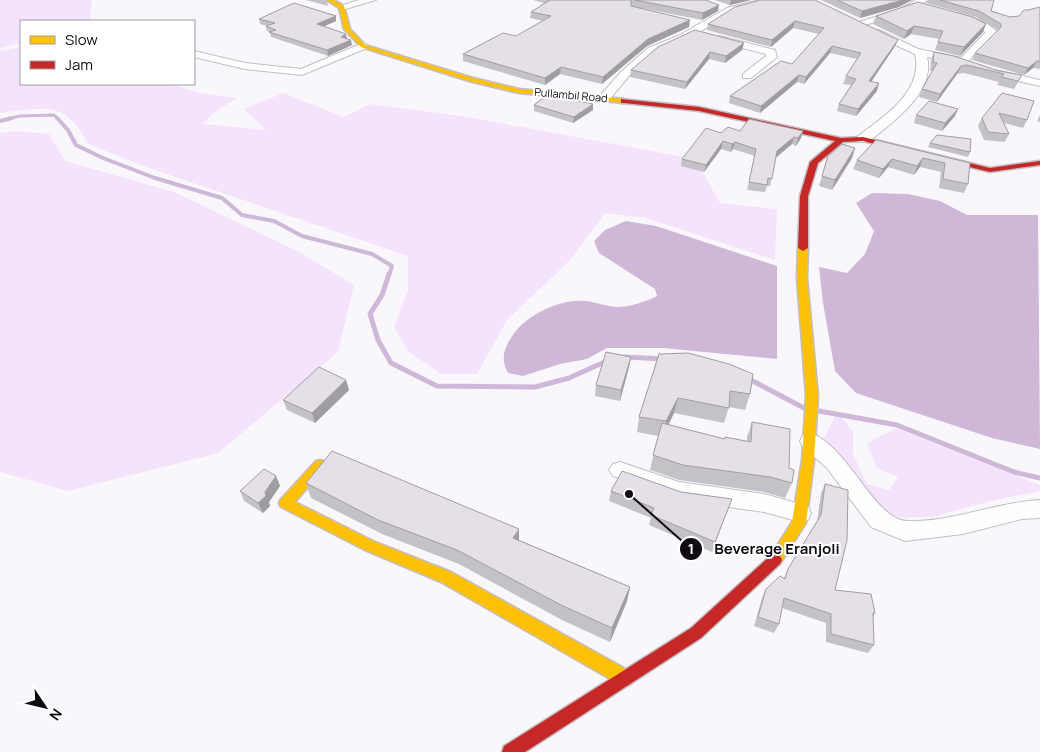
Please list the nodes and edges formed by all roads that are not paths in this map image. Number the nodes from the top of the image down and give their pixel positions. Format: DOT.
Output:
graph roads {
  1 [pos="330,0"];
  2 [pos="371,0"];
  3 [pos="771,0"];
  4 [pos="919,3"];
  5 [pos="714,5"];
  6 [pos="342,7"];
  7 [pos="730,10"];
  8 [pos="932,10"];
  9 [pos="950,15"];
  10 [pos="694,26"];
  11 [pos="363,46"];
  12 [pos="920,52"];
  13 [pos="195,54"];
  14 [pos="972,65"];
  15 [pos="746,76"];
  16 [pos="1040,83"];
  17 [pos="604,98"];
  18 [pos="864,138"];
  19 [pos="841,140"];
  20 [pos="1040,163"];
  21 [pos="810,437"];
  22 [pos="320,465"];
  23 [pos="620,470"];
  24 [pos="1040,509"];
  25 [pos="800,513"];
  26 [pos="625,678"];
  27 [pos="510,752"];
  1 -- 6 [label="street"];
  2 -- 6 [label="street"];
  3 -- 7 [label="street"];
  4 -- 8 [label="street"];
  4 -- 12 [label="street"];
  5 -- 7 [label="street"];
  6 -- 11 [label="street"];
  7 -- 10 [label="street"];
  9 -- 14 [label="street"];
  10 -- 15 [label="street"];
  10 -- 17 [label="street"];
  11 -- 13 [label="street"];
  11 -- 17 [label="street, Pullambil Road"];
  12 -- 14 [label="street"];
  12 -- 18 [label="street"];
  14 -- 16 [label="street"];
  17 -- 19 [label="street, Pullambil Road"];
  18 -- 19 [label="street, Pullambil Road"];
  18 -- 20 [label="street, Pullambil Road"];
  19 -- 21 [label="street"];
  21 -- 24 [label="street"];
  21 -- 25 [label="street"];
  22 -- 26 [label="street"];
  23 -- 25 [label="street"];
  25 -- 26 [label="street"];
  26 -- 27 [label="street"];
}
